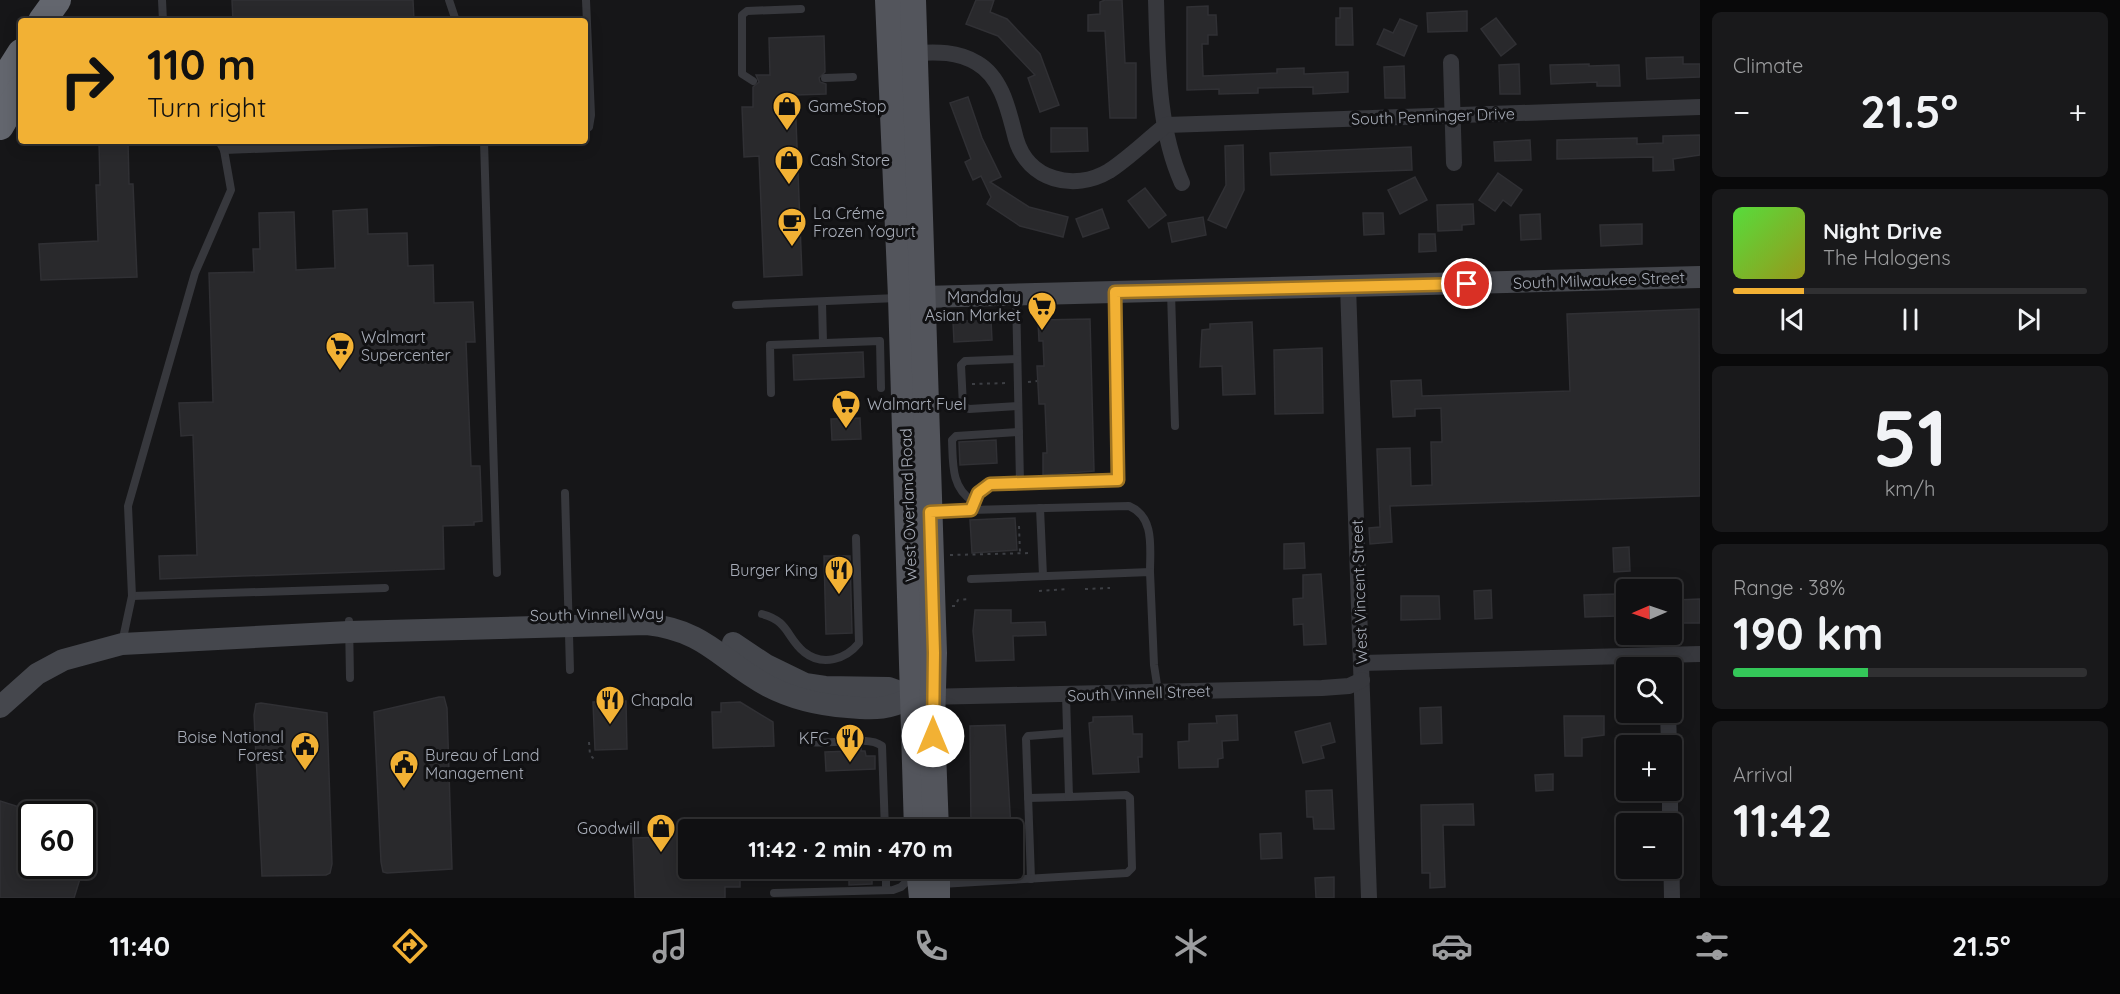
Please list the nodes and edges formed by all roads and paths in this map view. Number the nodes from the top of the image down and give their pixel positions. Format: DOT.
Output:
graph roads {
  1 [pos="57,0"];
  2 [pos="65,0"];
  3 [pos="162,0"];
  4 [pos="449,0"];
  5 [pos="586,0"];
  6 [pos="888,0"];
  7 [pos="902,0"];
  8 [pos="913,0"];
  9 [pos="1156,0"];
  10 [pos="801,9"];
  11 [pos="452,10"];
  12 [pos="44,18"];
  13 [pos="56,18"];
  14 [pos="163,18"];
  15 [pos="449,18"];
  16 [pos="455,18"];
  17 [pos="587,18"];
  18 [pos="588,46"];
  19 [pos="915,53"];
  20 [pos="18,58"];
  21 [pos="1451,62"];
  22 [pos="853,77"];
  23 [pos="825,78"];
  24 [pos="753,81"];
  25 [pos="0,86"];
  26 [pos="18,94"];
  27 [pos="891,94"];
  28 [pos="1700,107"];
  29 [pos="1453,116"];
  30 [pos="1166,125"];
  31 [pos="0,126"];
  32 [pos="588,128"];
  33 [pos="221,144"];
  34 [pos="386,144"];
  35 [pos="484,144"];
  36 [pos="224,150"];
  37 [pos="1454,163"];
  38 [pos="1182,183"];
  39 [pos="920,201"];
  40 [pos="1700,277"];
  41 [pos="1348,286"];
  42 [pos="1171,291"];
  43 [pos="1115,292"];
  44 [pos="1016,295"];
  45 [pos="912,297"];
  46 [pos="822,302"];
  47 [pos="736,305"];
  48 [pos="823,343"];
  49 [pos="1017,359"];
  50 [pos="1037,381"];
  51 [pos="1026,382"];
  52 [pos="1009,383"];
  53 [pos="966,384"];
  54 [pos="881,388"];
  55 [pos="771,393"];
  56 [pos="1018,406"];
  57 [pos="1175,426"];
  58 [pos="1019,432"];
  59 [pos="1020,483"];
  60 [pos="565,493"];
  61 [pos="972,506"];
  62 [pos="1040,508"];
  63 [pos="930,512"];
  64 [pos="1019,526"];
  65 [pos="856,538"];
  66 [pos="1035,552"];
  67 [pos="1020,553"];
  68 [pos="942,555"];
  69 [pos="1150,572"];
  70 [pos="497,573"];
  71 [pos="1043,576"];
  72 [pos="971,579"];
  73 [pos="385,588"];
  74 [pos="1110,588"];
  75 [pos="1086,589"];
  76 [pos="1069,590"];
  77 [pos="1039,591"];
  78 [pos="132,596"];
  79 [pos="969,599"];
  80 [pos="944,607"];
  81 [pos="762,614"];
  82 [pos="568,620"];
  83 [pos="349,626"];
  84 [pos="123,638"];
  85 [pos="1700,654"];
  86 [pos="1682,658"];
  87 [pos="1616,661"];
  88 [pos="1362,663"];
  89 [pos="570,670"];
  90 [pos="350,678"];
  91 [pos="1362,680"];
  92 [pos="0,686"];
  93 [pos="1158,691"];
  94 [pos="1066,695"];
  95 [pos="923,697"];
  96 [pos="0,707"];
  97 [pos="1067,733"];
  98 [pos="589,742"];
  99 [pos="812,742"];
  100 [pos="595,760"];
  101 [pos="1069,797"];
  102 [pos="1028,798"];
  103 [pos="885,819"];
  104 [pos="917,819"];
  105 [pos="935,819"];
  106 [pos="886,879"];
  107 [pos="1031,879"];
  108 [pos="1672,879"];
  109 [pos="928,882"];
  110 [pos="886,890"];
  111 [pos="774,893"];
  112 [pos="1370,898"];
  113 [pos="1672,898"];
  1 -- 12 [label="highway"];
  2 -- 13 [label="highway"];
  3 -- 14 [label="lane"];
  4 -- 11 [label="lane"];
  5 -- 17 [label="lane"];
  6 -- 27 [label="main road, West Overland Road"];
  7 -- 19 [label="main road"];
  8 -- 19 [label="main road, West Overland Road"];
  9 -- 30 [label="street"];
  10 -- 24 [label="lane"];
  11 -- 15 [label="lane"];
  11 -- 16 [label="lane"];
  18 -- 32 [label="lane"];
  19 -- 30 [label="street"];
  19 -- 39 [label="main road, West Overland Road"];
  20 -- 25 [label="highway"];
  21 -- 29 [label="street"];
  22 -- 23 [label="lane"];
  26 -- 31 [label="highway"];
  27 -- 39 [label="main road"];
  27 -- 45 [label="main road, West Overland Road"];
  28 -- 29 [label="street, South Penninger Drive"];
  29 -- 30 [label="street, South Penninger Drive"];
  29 -- 37 [label="street"];
  30 -- 38 [label="street"];
  33 -- 36 [label="lane"];
  34 -- 36 [label="lane"];
  35 -- 70 [label="lane"];
  36 -- 78 [label="lane"];
  39 -- 45 [label="main road, West Overland Road"];
  40 -- 41 [label="street, South Milwaukee Street"];
  41 -- 42 [label="street, South Milwaukee Street"];
  41 -- 88 [label="street, West Vincent Street"];
  42 -- 43 [label="street, South Milwaukee Street"];
  42 -- 57 [label="lane"];
  43 -- 44 [label="street, South Milwaukee Street"];
  43 -- 59 [label="lane"];
  44 -- 45 [label="street, South Milwaukee Street"];
  44 -- 49 [label="lane"];
  45 -- 46 [label="lane"];
  45 -- 63 [label="main road, West Overland Road"];
  45 -- 95 [label="main road, West Overland Road"];
  46 -- 47 [label="lane"];
  46 -- 48 [label="lane"];
  48 -- 54 [label="lane"];
  48 -- 55 [label="lane"];
  49 -- 56 [label="lane"];
  49 -- 56 [label="lane"];
  50 -- 51 [label="path"];
  52 -- 53 [label="path"];
  56 -- 58 [label="lane"];
  58 -- 59 [label="lane"];
  58 -- 61 [label="lane"];
  59 -- 61 [label="lane"];
  60 -- 82 [label="lane"];
  61 -- 62 [label="lane"];
  61 -- 63 [label="lane"];
  62 -- 69 [label="lane"];
  62 -- 71 [label="lane"];
  63 -- 95 [label="main road, West Overland Road"];
  64 -- 67 [label="path"];
  65 -- 81 [label="lane"];
  66 -- 67 [label="path"];
  67 -- 68 [label="path"];
  69 -- 71 [label="lane"];
  69 -- 93 [label="lane"];
  71 -- 72 [label="lane"];
  73 -- 78 [label="lane"];
  74 -- 75 [label="path"];
  76 -- 77 [label="path"];
  78 -- 84 [label="lane"];
  79 -- 80 [label="path"];
  82 -- 83 [label="street, South Vinnell Way"];
  82 -- 89 [label="lane"];
  82 -- 95 [label="street, South Vinnell Way"];
  83 -- 84 [label="street, South Vinnell Way"];
  83 -- 90 [label="lane"];
  84 -- 92 [label="street, South Vinnell Way"];
  84 -- 96 [label="street, South Vinnell Way"];
  85 -- 86 [label="street"];
  87 -- 88 [label="street"];
  88 -- 91 [label="street, West Vincent Street"];
  91 -- 93 [label="street, South Vinnell Street"];
  91 -- 112 [label="street, West Vincent Street"];
  93 -- 94 [label="street, South Vinnell Street"];
  94 -- 95 [label="street, South Vinnell Street"];
  94 -- 97 [label="lane"];
  95 -- 104 [label="main road, West Overland Road"];
  95 -- 105 [label="main road, West Overland Road"];
  97 -- 101 [label="lane"];
  97 -- 102 [label="lane"];
  98 -- 100 [label="path"];
  99 -- 103 [label="lane"];
  101 -- 102 [label="lane"];
  101 -- 107 [label="lane"];
  102 -- 107 [label="lane"];
  106 -- 110 [label="lane"];
  107 -- 109 [label="lane"];
  108 -- 113 [label="street"];
  109 -- 110 [label="lane"];
  110 -- 111 [label="lane"];
}
